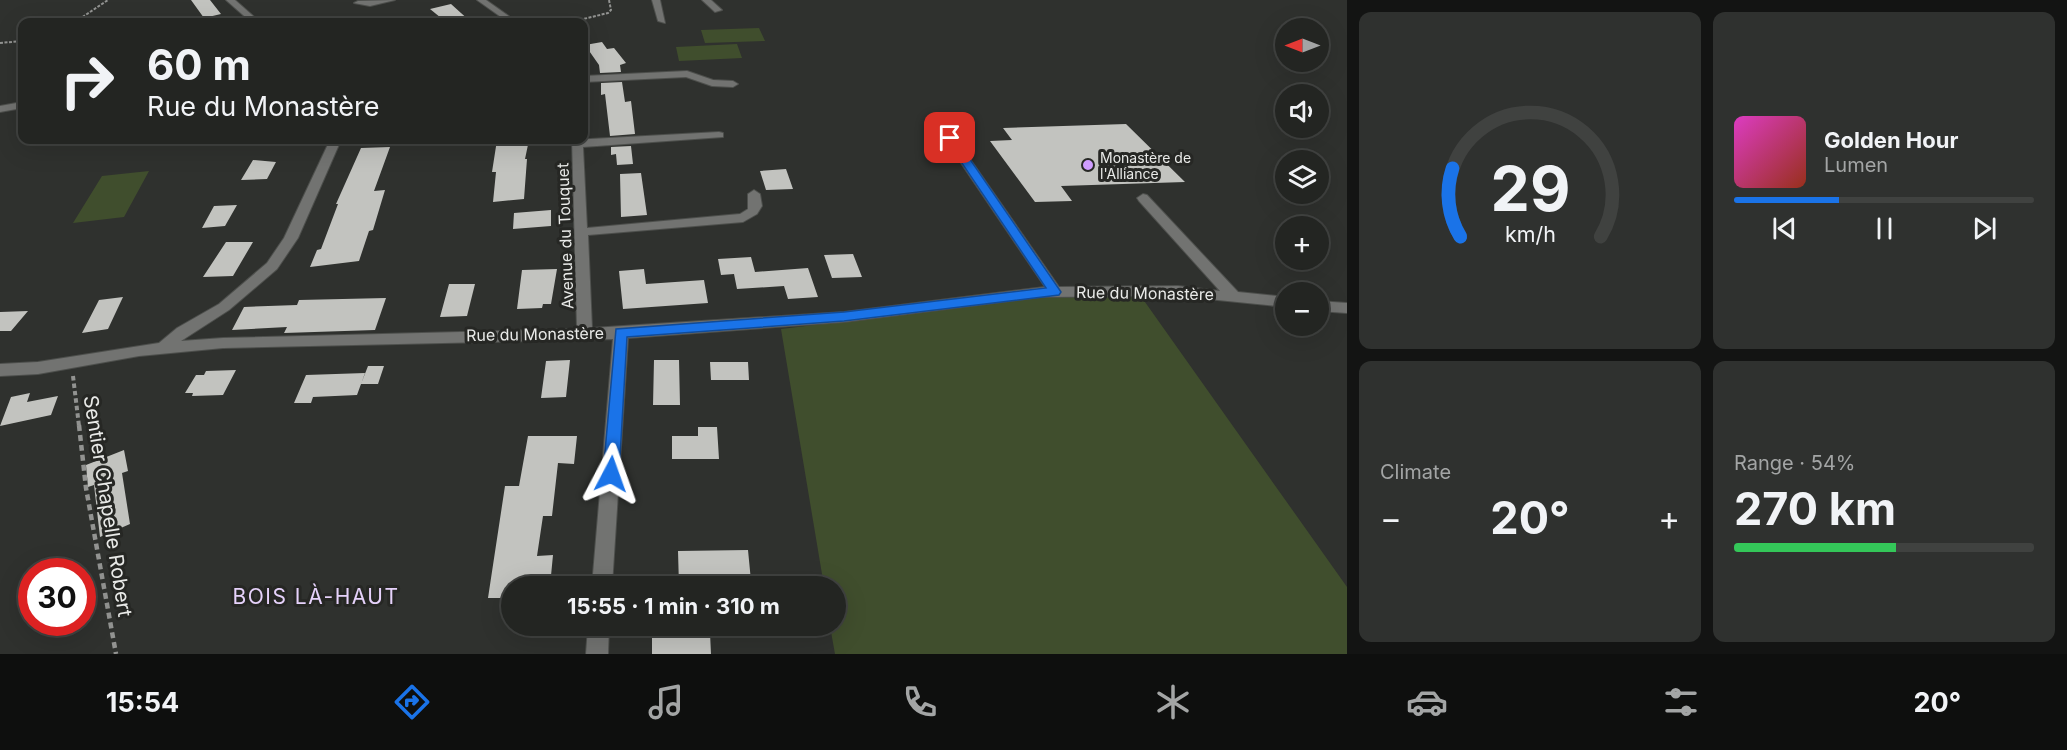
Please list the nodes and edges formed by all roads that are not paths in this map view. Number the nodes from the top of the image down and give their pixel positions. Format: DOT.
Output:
graph roads {
  1 [pos="230,0"];
  2 [pos="391,0"];
  3 [pos="481,0"];
  4 [pos="656,0"];
  5 [pos="706,0"];
  6 [pos="358,3"];
  7 [pos="718,10"];
  8 [pos="251,18"];
  9 [pos="507,18"];
  10 [pos="662,21"];
  11 [pos="588,79"];
  12 [pos="733,84"];
  13 [pos="18,106"];
  14 [pos="0,109"];
  15 [pos="719,135"];
  16 [pos="950,138"];
  17 [pos="588,141"];
  18 [pos="332,144"];
  19 [pos="577,144"];
  20 [pos="754,194"];
  21 [pos="1143,198"];
  22 [pos="581,232"];
  23 [pos="1055,292"];
  24 [pos="1233,296"];
  25 [pos="1275,301"];
  26 [pos="1329,307"];
  27 [pos="1347,308"];
  28 [pos="585,332"];
  29 [pos="621,333"];
  30 [pos="163,348"];
  31 [pos="0,370"];
  32 [pos="603,576"];
  33 [pos="598,636"];
  34 [pos="597,654"];
  1 -- 8 [label="street"];
  2 -- 6 [label="street"];
  3 -- 9 [label="street"];
  4 -- 10 [label="street"];
  5 -- 7 [label="street"];
  11 -- 12 [label="street"];
  13 -- 14 [label="street"];
  15 -- 17 [label="street"];
  16 -- 23 [label="street"];
  18 -- 30 [label="street"];
  19 -- 22 [label="street, Avenue du Touquet"];
  20 -- 22 [label="street"];
  21 -- 24 [label="street"];
  22 -- 28 [label="street, Avenue du Touquet"];
  23 -- 24 [label="street, Rue du Monastère"];
  23 -- 29 [label="street, Rue du Monastère"];
  24 -- 25 [label="street, Rue du Monastère"];
  26 -- 27 [label="street"];
  28 -- 29 [label="street, Rue du Monastère"];
  28 -- 30 [label="street, Rue du Monastère"];
  29 -- 32 [label="street"];
  30 -- 31 [label="street, Rue du Monastère"];
  33 -- 34 [label="street"];
}
